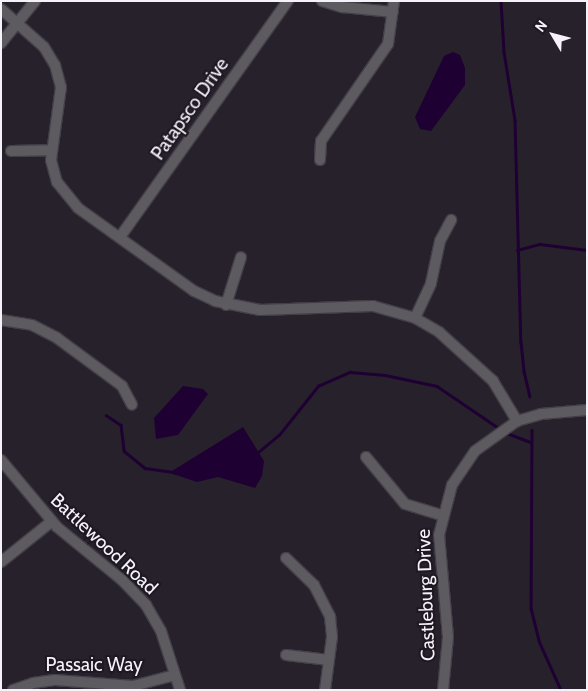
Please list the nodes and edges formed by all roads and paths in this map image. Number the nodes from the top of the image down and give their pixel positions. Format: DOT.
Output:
graph roads {
  1 [pos="35,1"];
  2 [pos="288,1"];
  3 [pos="322,1"];
  4 [pos="394,6"];
  5 [pos="1,9"];
  6 [pos="18,24"];
  7 [pos="1,44"];
  8 [pos="11,150"];
  9 [pos="50,150"];
  10 [pos="320,160"];
  11 [pos="451,220"];
  12 [pos="120,237"];
  13 [pos="241,257"];
  14 [pos="226,305"];
  15 [pos="415,318"];
  16 [pos="1,320"];
  17 [pos="132,405"];
  18 [pos="587,410"];
  19 [pos="517,421"];
  20 [pos="366,458"];
  21 [pos="1,460"];
  22 [pos="442,515"];
  23 [pos="52,522"];
  24 [pos="286,558"];
  25 [pos="1,562"];
  26 [pos="286,654"];
  27 [pos="329,660"];
  28 [pos="175,675"];
  29 [pos="14,690"];
  30 [pos="180,690"];
  31 [pos="325,690"];
  32 [pos="443,690"];
  1 -- 6 [label="street"];
  2 -- 12 [label="street, Patapsco Drive"];
  3 -- 4 [label="street"];
  4 -- 10 [label="street"];
  5 -- 6 [label="street"];
  6 -- 7 [label="street"];
  6 -- 9 [label="street"];
  8 -- 9 [label="street"];
  9 -- 12 [label="street"];
  11 -- 15 [label="street"];
  12 -- 14 [label="street"];
  13 -- 14 [label="street"];
  14 -- 15 [label="street"];
  15 -- 19 [label="street"];
  16 -- 17 [label="street"];
  18 -- 19 [label="street, Castleburg Drive"];
  19 -- 22 [label="street, Castleburg Drive"];
  20 -- 22 [label="street"];
  21 -- 23 [label="street, Battlewood Road"];
  22 -- 32 [label="street, Castleburg Drive"];
  23 -- 25 [label="street"];
  23 -- 28 [label="street, Battlewood Road"];
  24 -- 27 [label="street"];
  26 -- 27 [label="street"];
  27 -- 31 [label="street"];
  28 -- 29 [label="street, Passaic Way"];
  28 -- 30 [label="street, Battlewood Road"];
}
